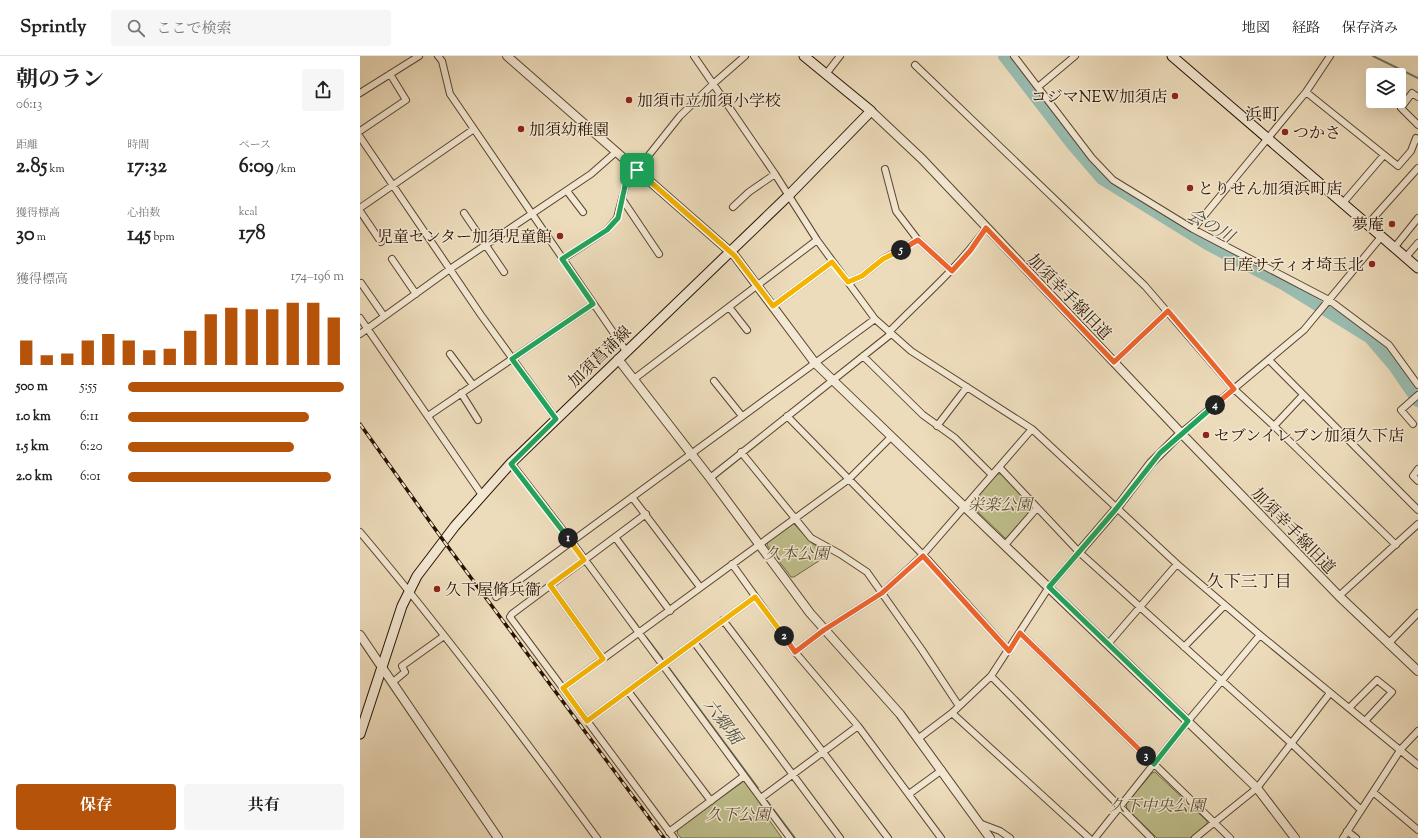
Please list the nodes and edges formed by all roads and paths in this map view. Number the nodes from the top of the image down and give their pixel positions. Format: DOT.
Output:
graph roads {
  1 [pos="420,56"];
  2 [pos="507,56"];
  3 [pos="694,56"];
  4 [pos="745,56"];
  5 [pos="804,56"];
  6 [pos="840,56"];
  7 [pos="1014,56"];
  8 [pos="1075,56"];
  9 [pos="1172,56"];
  10 [pos="1330,56"];
  11 [pos="442,58"];
  12 [pos="915,65"];
  13 [pos="390,74"];
  14 [pos="826,74"];
  15 [pos="713,84"];
  16 [pos="1038,87"];
  17 [pos="1306,92"];
  18 [pos="360,93"];
  19 [pos="1418,97"];
  20 [pos="871,111"];
  21 [pos="1418,125"];
  22 [pos="474,129"];
  23 [pos="360,131"];
  24 [pos="360,137"];
  25 [pos="1266,138"];
  26 [pos="1417,138"];
  27 [pos="616,152"];
  28 [pos="1384,155"];
  29 [pos="885,168"];
  30 [pos="1418,168"];
  31 [pos="637,170"];
  32 [pos="775,174"];
  33 [pos="393,186"];
  34 [pos="567,191"];
  35 [pos="788,196"];
  36 [pos="622,199"];
  37 [pos="1342,204"];
  38 [pos="733,206"];
  39 [pos="360,208"];
  40 [pos="360,211"];
  41 [pos="583,212"];
  42 [pos="464,213"];
  43 [pos="533,214"];
  44 [pos="1418,218"];
  45 [pos="1367,225"];
  46 [pos="986,228"];
  47 [pos="1193,229"];
  48 [pos="1381,237"];
  49 [pos="817,240"];
  50 [pos="918,240"];
  51 [pos="381,242"];
  52 [pos="1418,243"];
  53 [pos="487,245"];
  54 [pos="1394,248"];
  55 [pos="731,252"];
  56 [pos="659,254"];
  57 [pos="1406,257"];
  58 [pos="392,259"];
  59 [pos="562,259"];
  60 [pos="832,262"];
  61 [pos="1418,268"];
  62 [pos="450,269"];
  63 [pos="952,271"];
  64 [pos="504,272"];
  65 [pos="848,282"];
  66 [pos="362,283"];
  67 [pos="758,285"];
  68 [pos="416,294"];
  69 [pos="1328,302"];
  70 [pos="593,304"];
  71 [pos="773,306"];
  72 [pos="729,307"];
  73 [pos="1168,311"];
  74 [pos="384,316"];
  75 [pos="360,318"];
  76 [pos="875,319"];
  77 [pos="367,329"];
  78 [pos="747,330"];
  79 [pos="890,333"];
  80 [pos="360,334"];
  81 [pos="626,351"];
  82 [pos="450,354"];
  83 [pos="863,356"];
  84 [pos="512,359"];
  85 [pos="618,359"];
  86 [pos="1269,360"];
  87 [pos="1114,362"];
  88 [pos="815,363"];
  89 [pos="634,379"];
  90 [pos="714,381"];
  91 [pos="832,381"];
  92 [pos="473,385"];
  93 [pos="1418,385"];
  94 [pos="967,387"];
  95 [pos="1234,389"];
  96 [pos="461,393"];
  97 [pos="1418,394"];
  98 [pos="1303,395"];
  99 [pos="428,416"];
  100 [pos="742,416"];
  101 [pos="787,416"];
  102 [pos="556,419"];
  103 [pos="478,420"];
  104 [pos="1413,424"];
  105 [pos="937,426"];
  106 [pos="1274,426"];
  107 [pos="1032,429"];
  108 [pos="1181,433"];
  109 [pos="891,437"];
  110 [pos="741,452"];
  111 [pos="692,454"];
  112 [pos="511,464"];
  113 [pos="999,467"];
  114 [pos="1418,469"];
  115 [pos="992,475"];
  116 [pos="710,478"];
  117 [pos="849,479"];
  118 [pos="1418,481"];
  119 [pos="482,495"];
  120 [pos="632,497"];
  121 [pos="965,506"];
  122 [pos="1037,508"];
  123 [pos="1116,509"];
  124 [pos="1418,510"];
  125 [pos="646,514"];
  126 [pos="795,519"];
  127 [pos="1418,524"];
  128 [pos="360,532"];
  129 [pos="615,537"];
  130 [pos="572,542"];
  131 [pos="760,545"];
  132 [pos="1005,545"];
  133 [pos="1396,545"];
  134 [pos="1078,552"];
  135 [pos="923,556"];
  136 [pos="584,560"];
  137 [pos="732,564"];
  138 [pos="1177,564"];
  139 [pos="550,585"];
  140 [pos="700,587"];
  141 [pos="1049,587"];
  142 [pos="409,590"];
  143 [pos="882,593"];
  144 [pos="1339,596"];
  145 [pos="496,597"];
  146 [pos="755,597"];
  147 [pos="1225,605"];
  148 [pos="1140,606"];
  149 [pos="670,611"];
  150 [pos="1418,613"];
  151 [pos="723,620"];
  152 [pos="824,630"];
  153 [pos="639,633"];
  154 [pos="1020,633"];
  155 [pos="444,636"];
  156 [pos="1260,636"];
  157 [pos="361,638"];
  158 [pos="694,642"];
  159 [pos="1108,644"];
  160 [pos="1388,644"];
  161 [pos="1184,647"];
  162 [pos="1009,651"];
  163 [pos="795,652"];
  164 [pos="603,659"];
  165 [pos="663,665"];
  166 [pos="382,666"];
  167 [pos="1418,671"];
  168 [pos="991,676"];
  169 [pos="393,682"];
  170 [pos="1222,682"];
  171 [pos="563,688"];
  172 [pos="628,691"];
  173 [pos="1330,693"];
  174 [pos="960,706"];
  175 [pos="1349,708"];
  176 [pos="952,713"];
  177 [pos="587,721"];
  178 [pos="1188,721"];
  179 [pos="1365,721"];
  180 [pos="858,726"];
  181 [pos="1417,733"];
  182 [pos="360,734"];
  183 [pos="919,738"];
  184 [pos="1291,743"];
  185 [pos="1401,749"];
  186 [pos="824,752"];
  187 [pos="1154,764"];
  188 [pos="1418,765"];
  189 [pos="942,770"];
  190 [pos="792,775"];
  191 [pos="744,776"];
  192 [pos="1257,788"];
  193 [pos="1373,792"];
  194 [pos="909,794"];
  195 [pos="761,798"];
  196 [pos="711,801"];
  197 [pos="1121,807"];
  198 [pos="1360,809"];
  199 [pos="979,823"];
  200 [pos="1214,823"];
  201 [pos="1418,830"];
  202 [pos="1348,831"];
  203 [pos="669,832"];
  204 [pos="498,838"];
  205 [pos="598,838"];
  206 [pos="674,838"];
  207 [pos="790,838"];
  208 [pos="840,838"];
  209 [pos="888,838"];
  210 [pos="941,838"];
  211 [pos="990,838"];
  212 [pos="1010,838"];
  213 [pos="1090,838"];
  214 [pos="1095,838"];
  215 [pos="1151,838"];
  216 [pos="1195,838"];
  217 [pos="1230,838"];
  218 [pos="1295,838"];
  219 [pos="1343,838"];
  220 [pos="1356,838"];
  1 -- 13 [label="street"];
  2 -- 27 [label="street"];
  3 -- 15 [label="street"];
  4 -- 15 [label="street"];
  5 -- 14 [label="main road"];
  6 -- 14 [label="street"];
  7 -- 16 [label="street"];
  8 -- 16 [label="street"];
  9 -- 25 [label="main road"];
  10 -- 17 [label="street"];
  11 -- 22 [label="street"];
  12 -- 73 [label="street"];
  13 -- 18 [label="street"];
  13 -- 23 [label="street"];
  14 -- 20 [label="main road"];
  15 -- 31 [label="street"];
  15 -- 32 [label="street"];
  16 -- 47 [label="street"];
  17 -- 25 [label="street"];
  17 -- 28 [label="street"];
  19 -- 21 [label="street"];
  20 -- 35 [label="main road, 加須菖蒲線"];
  20 -- 46 [label="street, 加須幸手線旧道"];
  22 -- 33 [label="street"];
  22 -- 43 [label="street"];
  24 -- 33 [label="street"];
  25 -- 37 [label="main road"];
  25 -- 47 [label="street"];
  26 -- 28 [label="street"];
  27 -- 31 [label="street"];
  27 -- 34 [label="street"];
  28 -- 37 [label="street"];
  29 -- 50 [label="street"];
  30 -- 45 [label="street"];
  31 -- 36 [label="street"];
  31 -- 55 [label="street"];
  32 -- 35 [label="street"];
  32 -- 38 [label="street"];
  33 -- 39 [label="street"];
  33 -- 62 [label="street"];
  34 -- 41 [label="street"];
  34 -- 43 [label="street"];
  35 -- 49 [label="street"];
  35 -- 55 [label="main road, 加須菖蒲線"];
  36 -- 56 [label="street"];
  36 -- 59 [label="street"];
  37 -- 45 [label="main road"];
  40 -- 51 [label="street"];
  42 -- 53 [label="street"];
  43 -- 53 [label="street"];
  43 -- 59 [label="street"];
  44 -- 54 [label="street"];
  45 -- 48 [label="main road"];
  46 -- 63 [label="street"];
  46 -- 87 [label="street, 加須幸手線旧道"];
  47 -- 69 [label="street"];
  48 -- 54 [label="main road"];
  48 -- 69 [label="street"];
  49 -- 60 [label="street"];
  49 -- 67 [label="street"];
  50 -- 63 [label="street"];
  50 -- 65 [label="street"];
  52 -- 57 [label="street"];
  53 -- 62 [label="street"];
  53 -- 64 [label="street"];
  54 -- 57 [label="main road"];
  55 -- 67 [label="street"];
  55 -- 81 [label="main road, 加須菖蒲線"];
  57 -- 61 [label="main road"];
  58 -- 68 [label="street"];
  59 -- 70 [label="street"];
  60 -- 65 [label="street"];
  60 -- 71 [label="street"];
  62 -- 68 [label="street"];
  62 -- 84 [label="street"];
  63 -- 79 [label="street"];
  65 -- 76 [label="street"];
  66 -- 74 [label="street"];
  67 -- 71 [label="street"];
  67 -- 72 [label="street"];
  68 -- 74 [label="street"];
  69 -- 86 [label="street"];
  69 -- 93 [label="street"];
  70 -- 81 [label="street"];
  70 -- 84 [label="street"];
  71 -- 88 [label="street"];
  72 -- 78 [label="street"];
  72 -- 89 [label="street"];
  73 -- 87 [label="street"];
  73 -- 95 [label="street"];
  74 -- 77 [label="street"];
  75 -- 77 [label="street"];
  76 -- 79 [label="street"];
  76 -- 88 [label="street"];
  77 -- 80 [label="street"];
  77 -- 99 [label="street"];
  79 -- 83 [label="street"];
  79 -- 94 [label="street"];
  81 -- 85 [label="main road, 加須菖蒲線"];
  82 -- 92 [label="street"];
  83 -- 91 [label="street"];
  83 -- 105 [label="street"];
  84 -- 92 [label="street"];
  84 -- 102 [label="street"];
  85 -- 89 [label="street"];
  85 -- 102 [label="main road, 加須菖蒲線"];
  86 -- 95 [label="street"];
  86 -- 98 [label="street"];
  87 -- 108 [label="street, 加須幸手線旧道"];
  88 -- 91 [label="street"];
  88 -- 100 [label="street"];
  89 -- 111 [label="street"];
  90 -- 100 [label="street"];
  91 -- 101 [label="street"];
  91 -- 109 [label="street"];
  92 -- 96 [label="street"];
  94 -- 105 [label="street"];
  94 -- 107 [label="street"];
  95 -- 106 [label="street"];
  95 -- 108 [label="street"];
  96 -- 99 [label="street"];
  96 -- 103 [label="street"];
  97 -- 104 [label="street"];
  98 -- 106 [label="street"];
  98 -- 124 [label="street"];
  99 -- 119 [label="street"];
  100 -- 111 [label="street"];
  101 -- 110 [label="street"];
  101 -- 117 [label="street"];
  102 -- 112 [label="main road, 加須菖蒲線"];
  105 -- 115 [label="street"];
  106 -- 133 [label="street"];
  107 -- 113 [label="street"];
  107 -- 123 [label="street"];
  108 -- 123 [label="street"];
  108 -- 144 [label="street, 加須幸手線旧道"];
  109 -- 117 [label="street"];
  109 -- 121 [label="street"];
  110 -- 116 [label="street"];
  110 -- 126 [label="street"];
  111 -- 116 [label="street"];
  111 -- 120 [label="street"];
  112 -- 119 [label="main road, 加須菖蒲線"];
  112 -- 130 [label="street"];
  113 -- 115 [label="street"];
  113 -- 122 [label="street"];
  114 -- 118 [label="street"];
  115 -- 121 [label="street"];
  116 -- 131 [label="street"];
  117 -- 126 [label="street"];
  117 -- 135 [label="street"];
  119 -- 142 [label="main road, 加須菖蒲線"];
  120 -- 125 [label="street"];
  120 -- 130 [label="street"];
  121 -- 132 [label="street"];
  121 -- 135 [label="street"];
  122 -- 132 [label="street"];
  122 -- 134 [label="street"];
  123 -- 134 [label="street"];
  123 -- 138 [label="street"];
  125 -- 129 [label="street"];
  125 -- 140 [label="street"];
  126 -- 131 [label="street"];
  126 -- 143 [label="street"];
  127 -- 133 [label="street"];
  128 -- 142 [label="street"];
  129 -- 136 [label="street"];
  129 -- 149 [label="street"];
  130 -- 136 [label="street"];
  130 -- 145 [label="street"];
  131 -- 137 [label="street"];
  131 -- 152 [label="street"];
  132 -- 141 [label="street"];
  133 -- 144 [label="street"];
  134 -- 141 [label="street"];
  134 -- 148 [label="street"];
  135 -- 143 [label="street"];
  135 -- 162 [label="street"];
  136 -- 139 [label="street"];
  136 -- 153 [label="street"];
  137 -- 140 [label="street"];
  137 -- 146 [label="street"];
  138 -- 147 [label="street"];
  138 -- 148 [label="street"];
  139 -- 164 [label="street"];
  139 -- 171 [label="street"];
  140 -- 149 [label="street"];
  141 -- 154 [label="street"];
  141 -- 159 [label="street"];
  142 -- 155 [label="street"];
  142 -- 166 [label="main road, 加須菖蒲線"];
  143 -- 152 [label="street"];
  143 -- 174 [label="street"];
  144 -- 160 [label="street, 加須幸手線旧道"];
  146 -- 151 [label="street"];
  146 -- 163 [label="street"];
  147 -- 156 [label="street"];
  147 -- 161 [label="street"];
  148 -- 159 [label="street"];
  148 -- 161 [label="street"];
  149 -- 153 [label="street"];
  150 -- 160 [label="street"];
  151 -- 158 [label="street"];
  151 -- 186 [label="street"];
  152 -- 163 [label="street"];
  152 -- 183 [label="street"];
  153 -- 164 [label="street"];
  153 -- 165 [label="street"];
  154 -- 162 [label="street"];
  154 -- 187 [label="street"];
  155 -- 169 [label="street"];
  155 -- 205 [label="street"];
  156 -- 170 [label="street"];
  156 -- 173 [label="street"];
  157 -- 166 [label="street"];
  158 -- 165 [label="street"];
  158 -- 190 [label="street"];
  159 -- 178 [label="street"];
  160 -- 167 [label="street, 加須幸手線旧道"];
  161 -- 170 [label="street"];
  162 -- 168 [label="street"];
  163 -- 180 [label="street"];
  164 -- 171 [label="street"];
  165 -- 172 [label="street"];
  165 -- 191 [label="street"];
  166 -- 169 [label="street"];
  166 -- 182 [label="main road, 加須菖蒲線"];
  168 -- 174 [label="street"];
  168 -- 197 [label="street"];
  169 -- 204 [label="street"];
  170 -- 178 [label="street"];
  170 -- 184 [label="street"];
  171 -- 177 [label="street"];
  172 -- 177 [label="street"];
  172 -- 196 [label="street"];
  173 -- 175 [label="street"];
  173 -- 184 [label="street"];
  174 -- 176 [label="street"];
  175 -- 179 [label="street"];
  175 -- 179 [label="street"];
  176 -- 183 [label="street"];
  176 -- 213 [label="street"];
  177 -- 203 [label="street"];
  178 -- 187 [label="street"];
  178 -- 192 [label="street"];
  179 -- 185 [label="street"];
  180 -- 186 [label="street"];
  180 -- 194 [label="street"];
  181 -- 185 [label="street"];
  183 -- 189 [label="street"];
  184 -- 192 [label="street"];
  184 -- 198 [label="street"];
  185 -- 188 [label="street"];
  185 -- 193 [label="street"];
  186 -- 190 [label="street"];
  186 -- 209 [label="street"];
  187 -- 197 [label="street"];
  187 -- 200 [label="street"];
  189 -- 194 [label="street"];
  189 -- 199 [label="street"];
  190 -- 195 [label="street"];
  190 -- 208 [label="street"];
  191 -- 195 [label="street"];
  191 -- 196 [label="street"];
  192 -- 200 [label="street"];
  192 -- 218 [label="street"];
  193 -- 198 [label="street"];
  193 -- 201 [label="street"];
  194 -- 210 [label="street"];
  195 -- 207 [label="street"];
  196 -- 203 [label="street"];
  197 -- 214 [label="street"];
  197 -- 215 [label="street"];
  198 -- 202 [label="street"];
  199 -- 211 [label="street"];
  199 -- 212 [label="street"];
  200 -- 216 [label="street"];
  200 -- 217 [label="street"];
  202 -- 219 [label="street"];
  202 -- 220 [label="street"];
  203 -- 206 [label="street"];
}
